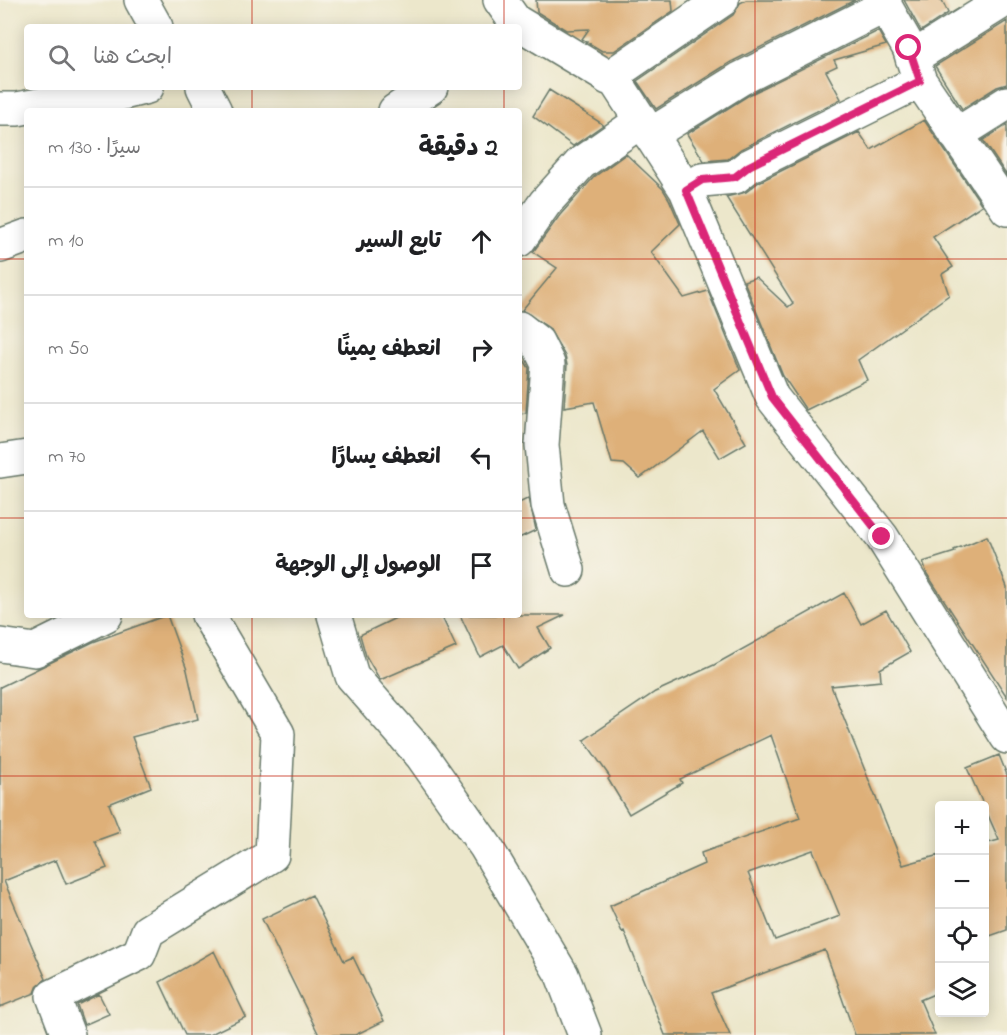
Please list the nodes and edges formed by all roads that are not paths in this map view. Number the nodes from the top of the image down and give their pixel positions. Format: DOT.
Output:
graph roads {
  1 [pos="141,0"];
  2 [pos="722,0"];
  3 [pos="1005,0"];
  4 [pos="885,3"];
  5 [pos="507,16"];
  6 [pos="154,24"];
  7 [pos="520,24"];
  8 [pos="522,25"];
  9 [pos="916,70"];
  10 [pos="608,78"];
  11 [pos="135,90"];
  12 [pos="204,90"];
  13 [pos="426,90"];
  14 [pos="1007,103"];
  15 [pos="213,108"];
  16 [pos="400,108"];
  17 [pos="0,109"];
  18 [pos="646,128"];
  19 [pos="956,135"];
  20 [pos="997,174"];
  21 [pos="686,190"];
  22 [pos="1007,209"];
  23 [pos="522,233"];
  24 [pos="24,237"];
  25 [pos="0,246"];
  26 [pos="522,330"];
  27 [pos="24,458"];
  28 [pos="0,461"];
  29 [pos="568,570"];
  30 [pos="100,618"];
  31 [pos="210,618"];
  32 [pos="335,618"];
  33 [pos="0,645"];
  34 [pos="1007,737"];
  35 [pos="68,1035"];
  36 [pos="585,1035"];
  1 -- 6 [label="street"];
  2 -- 10 [label="street"];
  3 -- 9 [label="street"];
  4 -- 9 [label="street"];
  4 -- 18 [label="street"];
  5 -- 7 [label="street"];
  8 -- 10 [label="street"];
  9 -- 19 [label="street"];
  9 -- 21 [label="street"];
  10 -- 18 [label="street"];
  11 -- 17 [label="street"];
  12 -- 15 [label="street"];
  13 -- 16 [label="street"];
  14 -- 19 [label="street"];
  18 -- 21 [label="street"];
  18 -- 23 [label="street"];
  19 -- 20 [label="street"];
  20 -- 22 [label="street"];
  21 -- 34 [label="street"];
  24 -- 25 [label="street"];
  26 -- 29 [label="street"];
  27 -- 28 [label="street"];
  30 -- 33 [label="street"];
  31 -- 35 [label="street"];
  32 -- 36 [label="street"];
}
